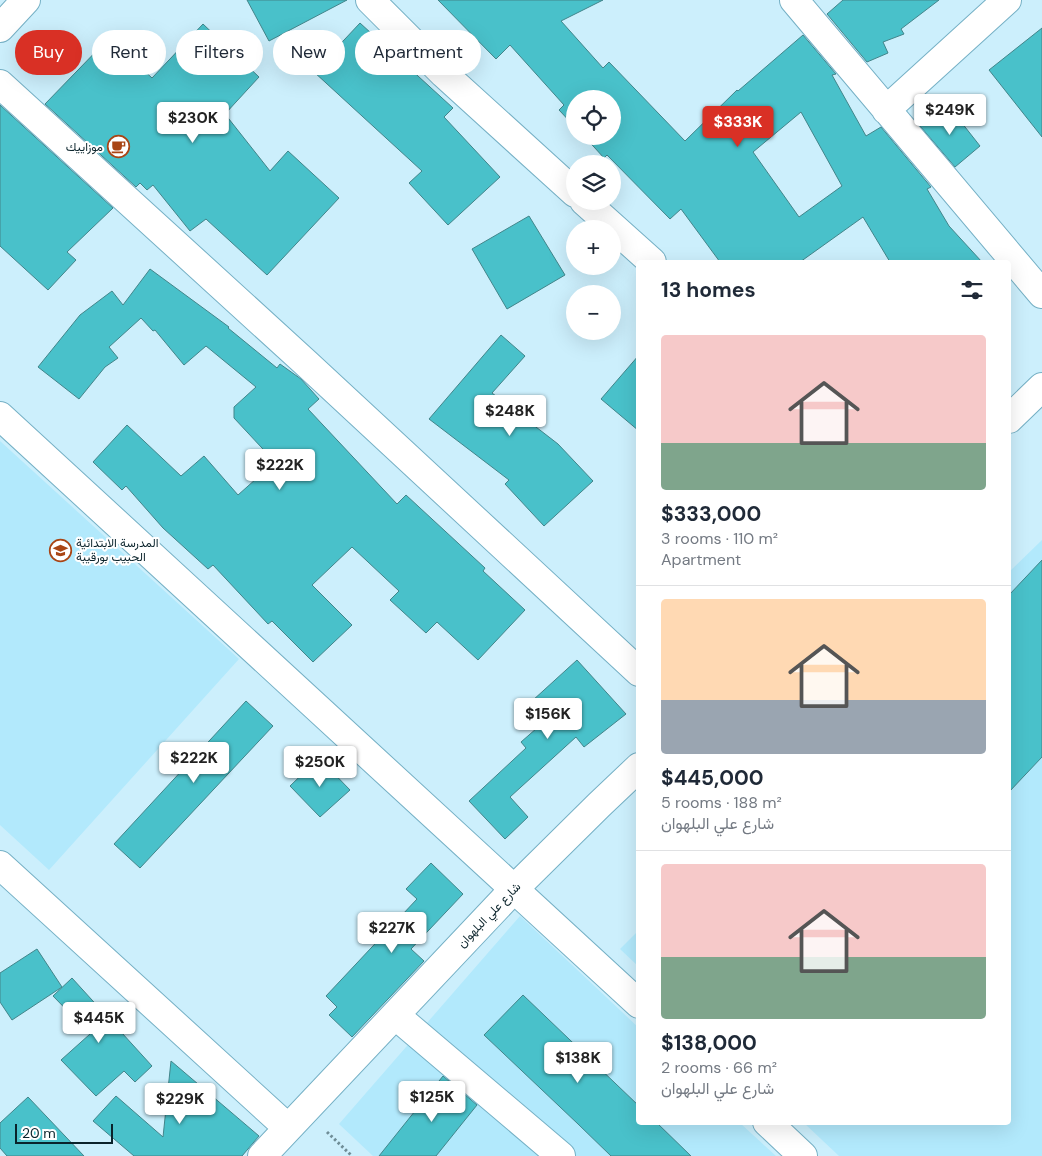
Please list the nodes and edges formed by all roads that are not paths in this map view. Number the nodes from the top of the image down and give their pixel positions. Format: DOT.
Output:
graph roads {
  1 [pos="26,0"];
  2 [pos="370,0"];
  3 [pos="794,0"];
  4 [pos="1007,0"];
  5 [pos="0,28"];
  6 [pos="0,84"];
  7 [pos="886,110"];
  8 [pos="566,185"];
  9 [pos="594,210"];
  10 [pos="650,260"];
  11 [pos="1042,294"];
  12 [pos="1042,388"];
  13 [pos="0,416"];
  14 [pos="1011,417"];
  15 [pos="636,669"];
  16 [pos="636,770"];
  17 [pos="0,865"];
  18 [pos="514,889"];
  19 [pos="636,1001"];
  20 [pos="395,1015"];
  21 [pos="770,1125"];
  22 [pos="288,1128"];
  23 [pos="262,1156"];
  24 [pos="561,1156"];
  25 [pos="803,1156"];
  1 -- 5 [label="street"];
  2 -- 8 [label="street"];
  3 -- 7 [label="street"];
  4 -- 7 [label="street"];
  6 -- 15 [label="street"];
  7 -- 11 [label="street"];
  9 -- 10 [label="street"];
  12 -- 14 [label="street"];
  13 -- 18 [label="street"];
  16 -- 18 [label="street, شارع علي البلهوان"];
  17 -- 22 [label="street"];
  18 -- 19 [label="street"];
  18 -- 20 [label="street, شارع علي البلهوان"];
  20 -- 22 [label="street, شارع علي البلهوان"];
  20 -- 24 [label="street"];
  21 -- 25 [label="street"];
  22 -- 23 [label="street, شارع علي البلهوان"];
}
